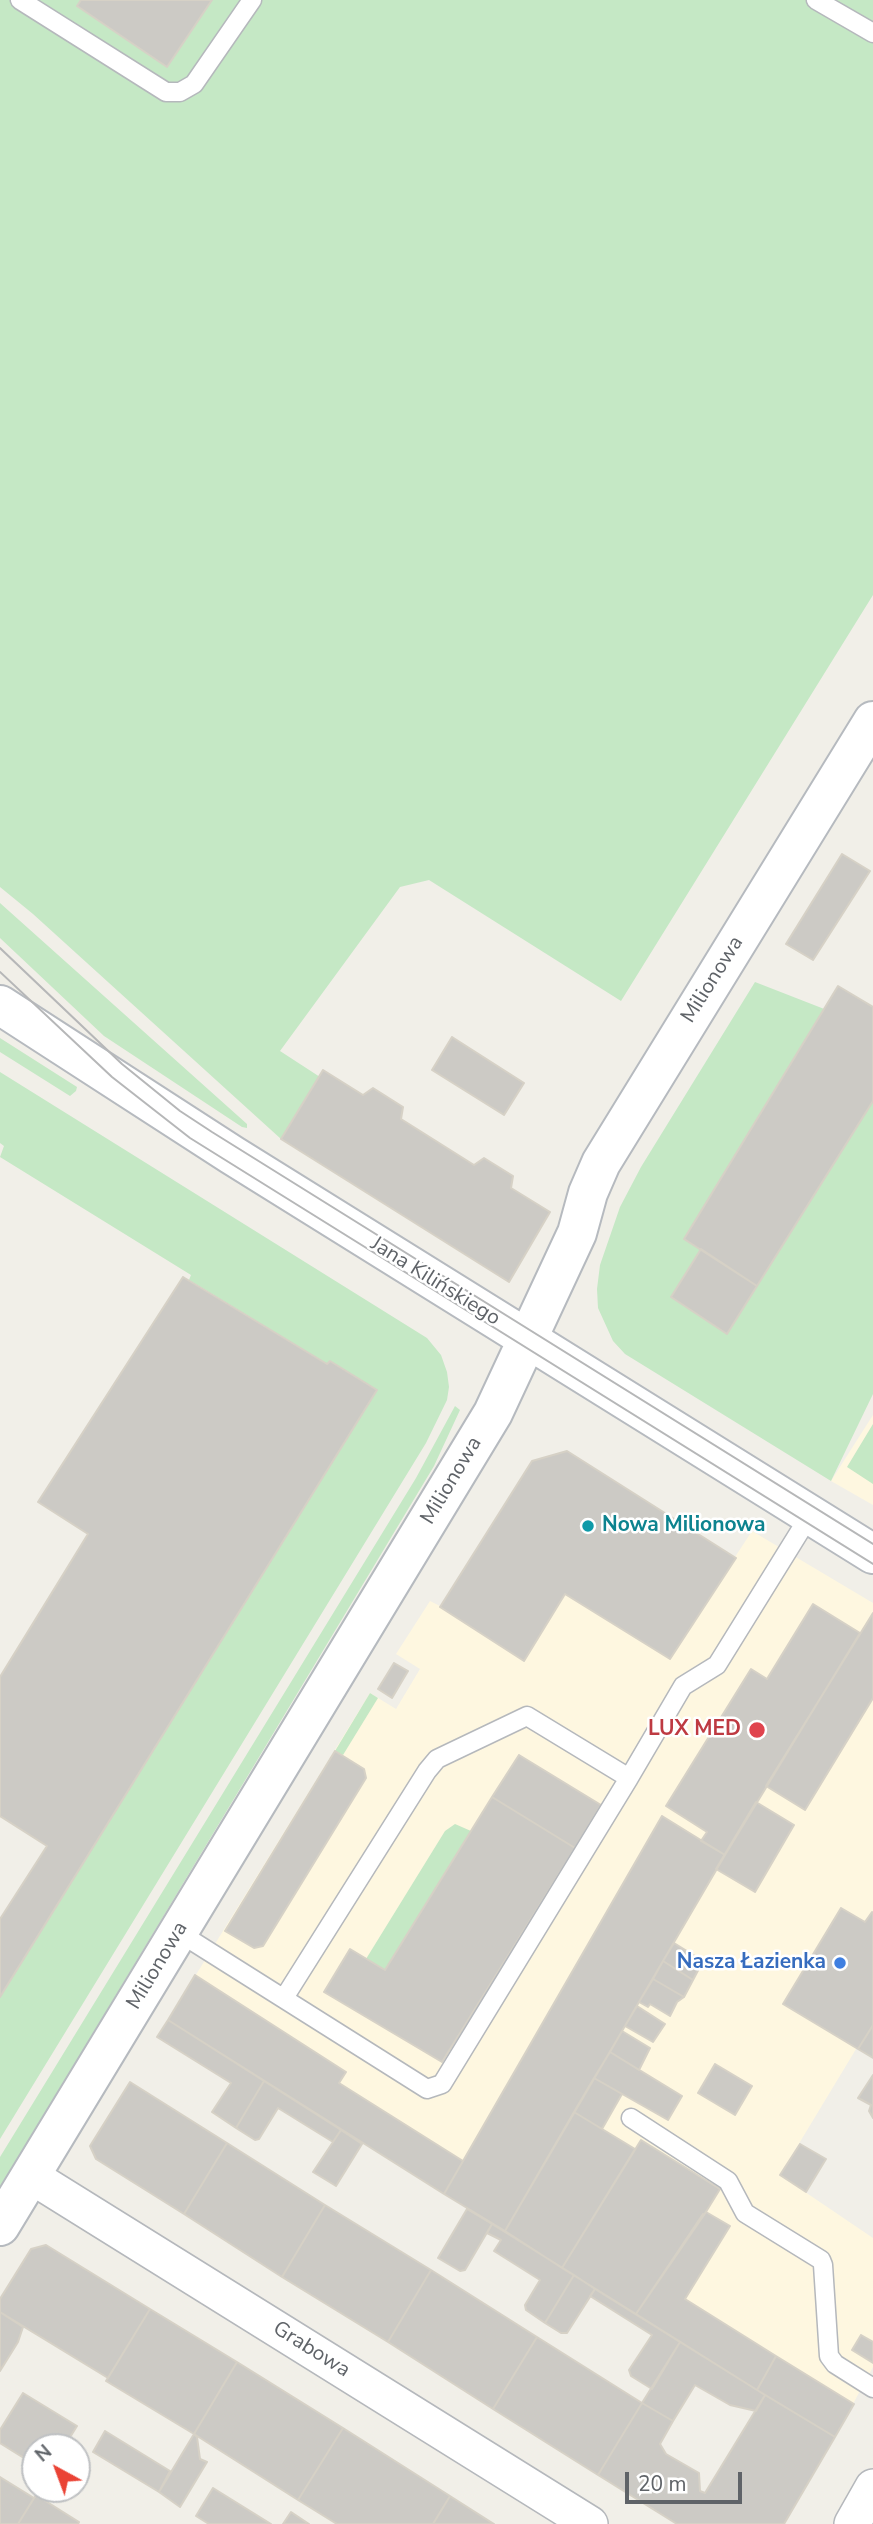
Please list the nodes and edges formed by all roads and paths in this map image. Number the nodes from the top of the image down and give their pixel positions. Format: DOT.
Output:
graph roads {
  1 [pos="20,0"];
  2 [pos="252,0"];
  3 [pos="816,0"];
  4 [pos="873,33"];
  5 [pos="873,721"];
  6 [pos="0,1005"];
  7 [pos="528,1340"];
  8 [pos="810,1515"];
  9 [pos="873,1554"];
  10 [pos="629,1778"];
  11 [pos="178,1932"];
  12 [pos="284,1998"];
  13 [pos="631,2118"];
  14 [pos="32,2176"];
  15 [pos="0,2225"];
  16 [pos="873,2388"];
  17 [pos="873,2487"];
  18 [pos="590,2524"];
  19 [pos="852,2524"];
  1 -- 2 [label="lane"];
  3 -- 4 [label="lane"];
  5 -- 7 [label="street, Milionowa"];
  6 -- 7 [label="street, Jana Kilińskiego"];
  7 -- 8 [label="street, Jana Kilińskiego"];
  7 -- 11 [label="street, Milionowa"];
  8 -- 9 [label="street, Jana Kilińskiego"];
  8 -- 10 [label="lane"];
  10 -- 12 [label="lane"];
  10 -- 12 [label="lane"];
  11 -- 12 [label="lane"];
  11 -- 14 [label="street, Milionowa"];
  13 -- 16 [label="lane"];
  14 -- 15 [label="street, Milionowa"];
  14 -- 18 [label="street, Grabowa"];
  17 -- 19 [label="street"];
}
